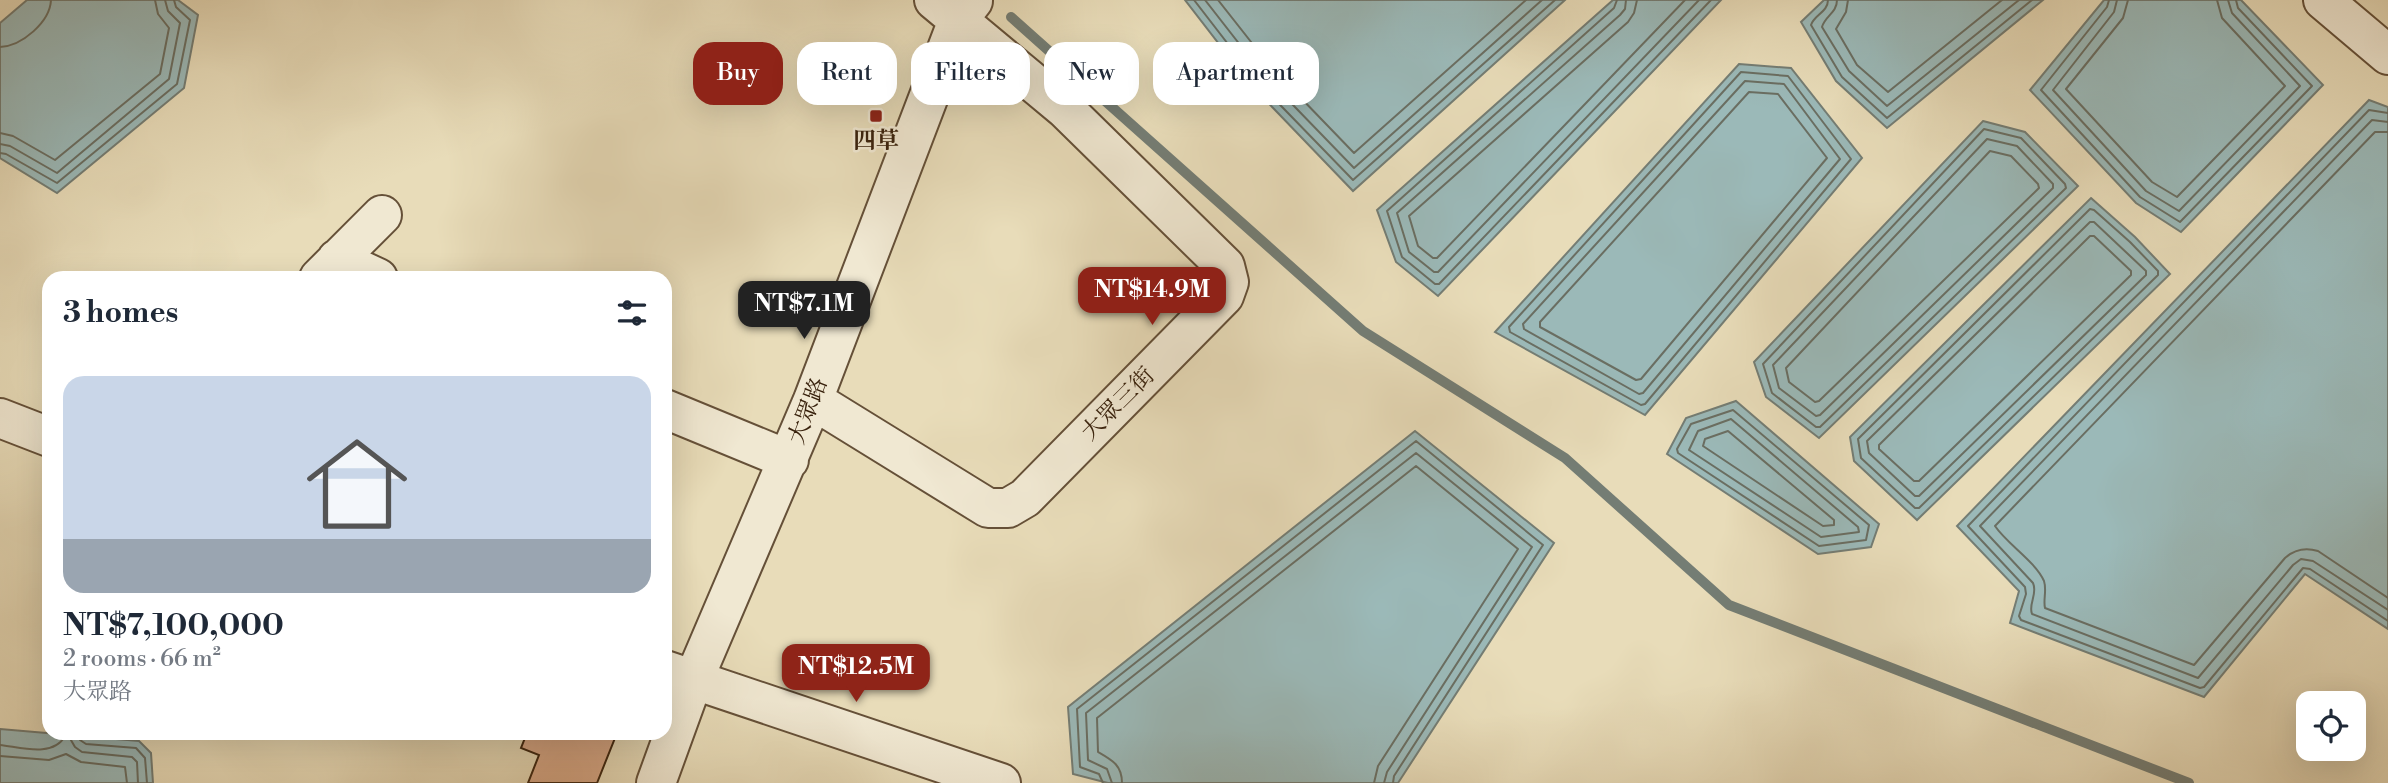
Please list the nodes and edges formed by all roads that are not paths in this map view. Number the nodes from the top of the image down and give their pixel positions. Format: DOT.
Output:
graph roads {
  1 [pos="2323,0"];
  2 [pos="955,7"];
  3 [pos="2388,55"];
  4 [pos="382,215"];
  5 [pos="328,269"];
  6 [pos="813,400"];
  7 [pos="672,412"];
  8 [pos="0,418"];
  9 [pos="42,434"];
  10 [pos="789,460"];
  11 [pos="679,676"];
  12 [pos="672,709"];
  13 [pos="665,740"];
  14 [pos="656,783"];
  15 [pos="1001,783"];
  1 -- 3 [label="street"];
  2 -- 6 [label="street, 大眾路"];
  2 -- 6 [label="street, 大眾三街"];
  4 -- 5 [label="street"];
  6 -- 10 [label="street, 大眾路"];
  7 -- 10 [label="street"];
  8 -- 9 [label="street"];
  10 -- 11 [label="street, 大眾路"];
  11 -- 12 [label="street, 大眾路"];
  11 -- 15 [label="street"];
  13 -- 14 [label="street, 大眾路"];
}
